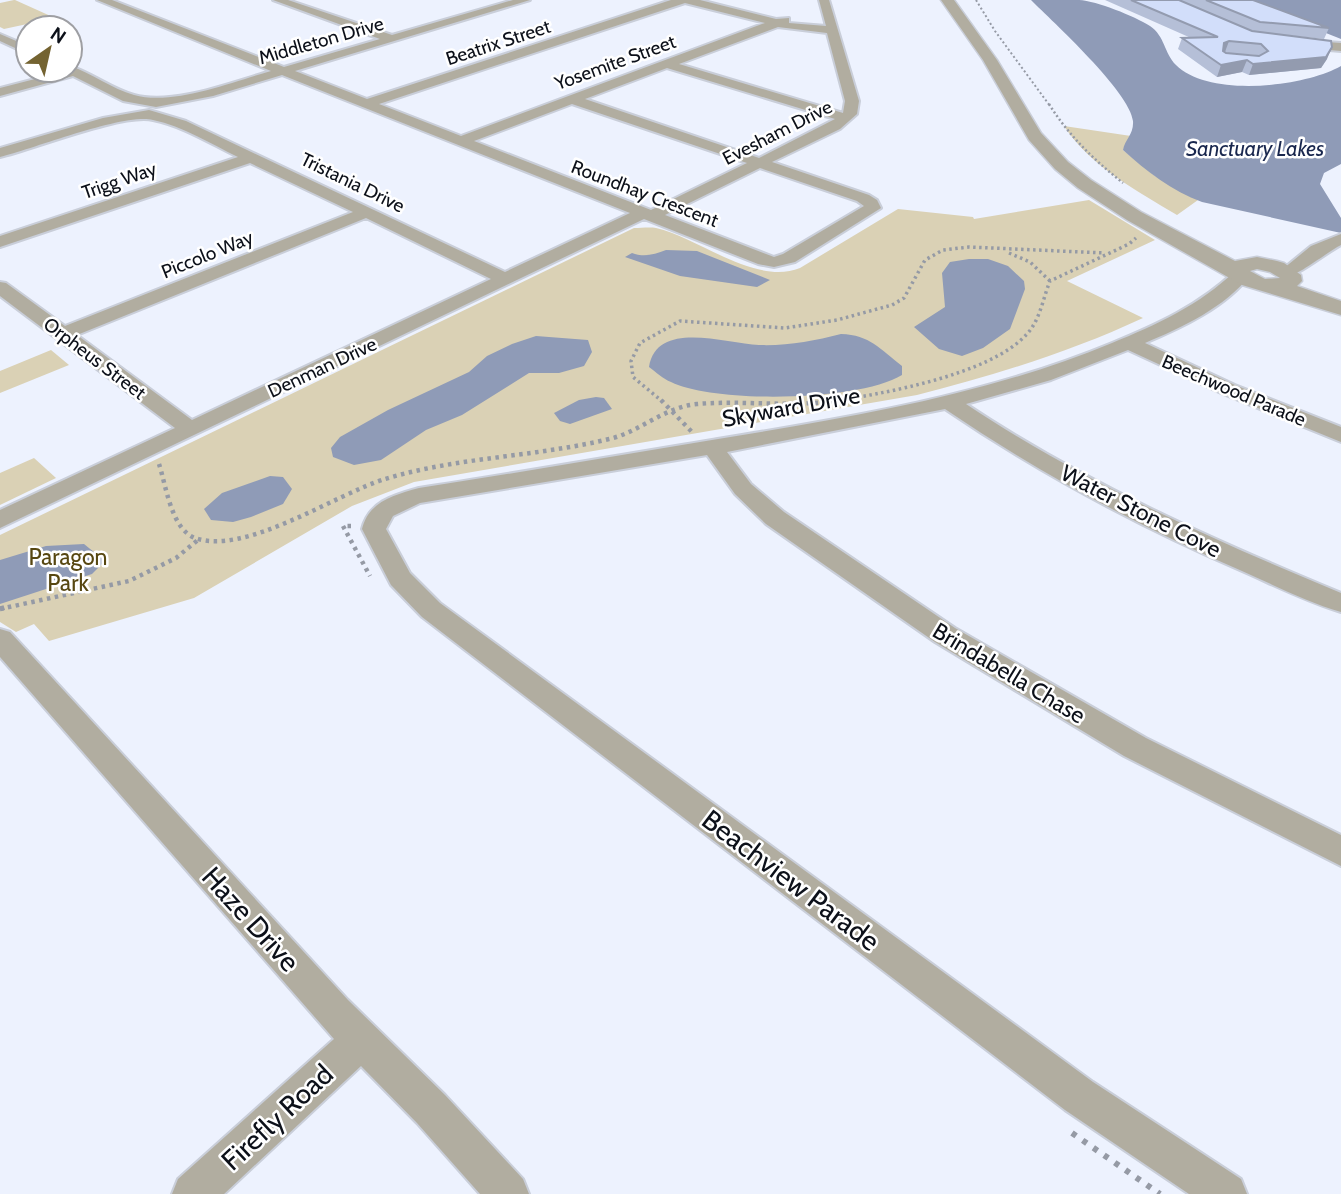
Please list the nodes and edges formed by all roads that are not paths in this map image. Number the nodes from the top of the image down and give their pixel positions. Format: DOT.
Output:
graph roads {
  1 [pos="102,0"];
  2 [pos="278,0"];
  3 [pos="525,0"];
  4 [pos="684,0"];
  5 [pos="706,0"];
  6 [pos="824,0"];
  7 [pos="947,0"];
  8 [pos="963,0"];
  9 [pos="469,5"];
  10 [pos="487,11"];
  11 [pos="780,21"];
  12 [pos="831,27"];
  13 [pos="392,39"];
  14 [pos="1282,42"];
  15 [pos="1341,47"];
  16 [pos="667,64"];
  17 [pos="281,71"];
  18 [pos="84,77"];
  19 [pos="27,84"];
  20 [pos="0,92"];
  21 [pos="571,99"];
  22 [pos="366,103"];
  23 [pos="1013,103"];
  24 [pos="804,104"];
  25 [pos="1035,104"];
  26 [pos="149,108"];
  27 [pos="848,116"];
  28 [pos="181,124"];
  29 [pos="460,141"];
  30 [pos="0,153"];
  31 [pos="252,157"];
  32 [pos="760,163"];
  33 [pos="367,212"];
  34 [pos="647,215"];
  35 [pos="1341,239"];
  36 [pos="0,243"];
  37 [pos="1317,250"];
  38 [pos="1264,274"];
  39 [pos="506,279"];
  40 [pos="0,287"];
  41 [pos="1341,299"];
  42 [pos="1341,308"];
  43 [pos="63,334"];
  44 [pos="1129,343"];
  45 [pos="950,403"];
  46 [pos="190,429"];
  47 [pos="1341,435"];
  48 [pos="712,447"];
  49 [pos="0,520"];
  50 [pos="378,541"];
  51 [pos="1341,603"];
  52 [pos="0,639"];
  53 [pos="1341,851"];
  54 [pos="361,1040"];
  55 [pos="193,1194"];
  56 [pos="508,1194"];
  57 [pos="1226,1194"];
  1 -- 17 [label="street, Roundhay Crescent"];
  2 -- 13 [label="street"];
  3 -- 10 [label="street, Middleton Drive"];
  4 -- 11 [label="street"];
  4 -- 22 [label="street, Beatrix Street"];
  5 -- 11 [label="street"];
  6 -- 12 [label="street, Evesham Drive"];
  7 -- 23 [label="street"];
  8 -- 25 [label="street"];
  9 -- 10 [label="street"];
  10 -- 13 [label="street, Middleton Drive"];
  11 -- 12 [label="street"];
  11 -- 16 [label="street, Yosemite Street"];
  12 -- 27 [label="street, Evesham Drive"];
  13 -- 17 [label="street, Middleton Drive"];
  14 -- 15 [label="street"];
  16 -- 21 [label="street, Yosemite Street"];
  16 -- 24 [label="street"];
  17 -- 22 [label="street, Roundhay Crescent"];
  17 -- 26 [label="street, Middleton Drive"];
  18 -- 26 [label="street, Tristania Drive"];
  19 -- 20 [label="street"];
  21 -- 29 [label="street, Yosemite Street"];
  21 -- 32 [label="street"];
  22 -- 29 [label="street, Roundhay Crescent"];
  23 -- 25 [label="street"];
  23 -- 38 [label="street"];
  24 -- 27 [label="street"];
  25 -- 38 [label="street"];
  26 -- 28 [label="street, Tristania Drive"];
  26 -- 30 [label="street, Middleton Drive"];
  27 -- 32 [label="street, Evesham Drive"];
  28 -- 31 [label="street, Tristania Drive"];
  29 -- 34 [label="street, Roundhay Crescent"];
  31 -- 33 [label="street, Tristania Drive"];
  31 -- 36 [label="street, Trigg Way"];
  32 -- 34 [label="street, Evesham Drive"];
  32 -- 34 [label="street, Roundhay Crescent"];
  33 -- 39 [label="street, Tristania Drive"];
  33 -- 43 [label="street, Piccolo Way"];
  34 -- 39 [label="street, Denman Drive"];
  35 -- 37 [label="street"];
  37 -- 38 [label="street"];
  37 -- 38 [label="street, Skyward Drive"];
  38 -- 41 [label="street"];
  38 -- 42 [label="street"];
  38 -- 44 [label="street, Skyward Drive"];
  39 -- 46 [label="street, Denman Drive"];
  40 -- 43 [label="street, Orpheus Street"];
  43 -- 46 [label="street, Orpheus Street"];
  44 -- 45 [label="street, Skyward Drive"];
  44 -- 47 [label="street, Beechwood Parade"];
  45 -- 48 [label="street, Skyward Drive"];
  45 -- 51 [label="street, Water Stone Cove"];
  46 -- 49 [label="street, Denman Drive"];
  48 -- 50 [label="street, Skyward Drive"];
  48 -- 53 [label="street, Brindabella Chase"];
  50 -- 57 [label="street, Beachview Parade"];
  52 -- 54 [label="street, Haze Drive"];
  54 -- 55 [label="street, Firefly Road"];
  54 -- 56 [label="street, Haze Drive"];
}
